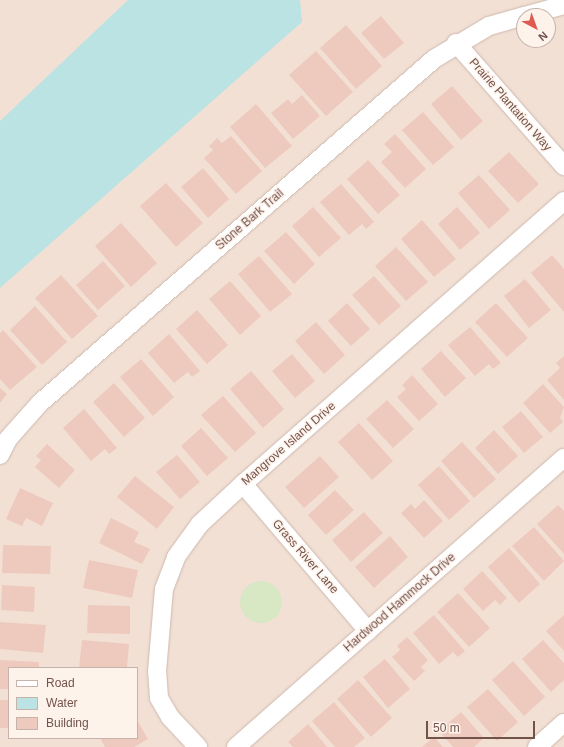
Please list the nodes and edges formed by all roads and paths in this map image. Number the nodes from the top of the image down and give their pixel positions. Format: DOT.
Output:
graph roads {
  1 [pos="564,5"];
  2 [pos="553,8"];
  3 [pos="516,18"];
  4 [pos="456,43"];
  5 [pos="564,166"];
  6 [pos="564,201"];
  7 [pos="0,455"];
  8 [pos="564,458"];
  9 [pos="243,484"];
  10 [pos="368,631"];
  11 [pos="564,723"];
  12 [pos="198,747"];
  13 [pos="236,747"];
  14 [pos="537,747"];
  1 -- 2 [label="street, Stone Bark Trail"];
  3 -- 4 [label="street, Stone Bark Trail"];
  4 -- 5 [label="street, Prairie Plantation Way"];
  4 -- 7 [label="street, Stone Bark Trail"];
  6 -- 9 [label="street, Mangrove Island Drive"];
  8 -- 10 [label="street, Hardwood Hammock Drive"];
  9 -- 10 [label="street, Grass River Lane"];
  9 -- 12 [label="street, Mangrove Island Drive"];
  10 -- 13 [label="street, Hardwood Hammock Drive"];
  11 -- 14 [label="street"];
}
